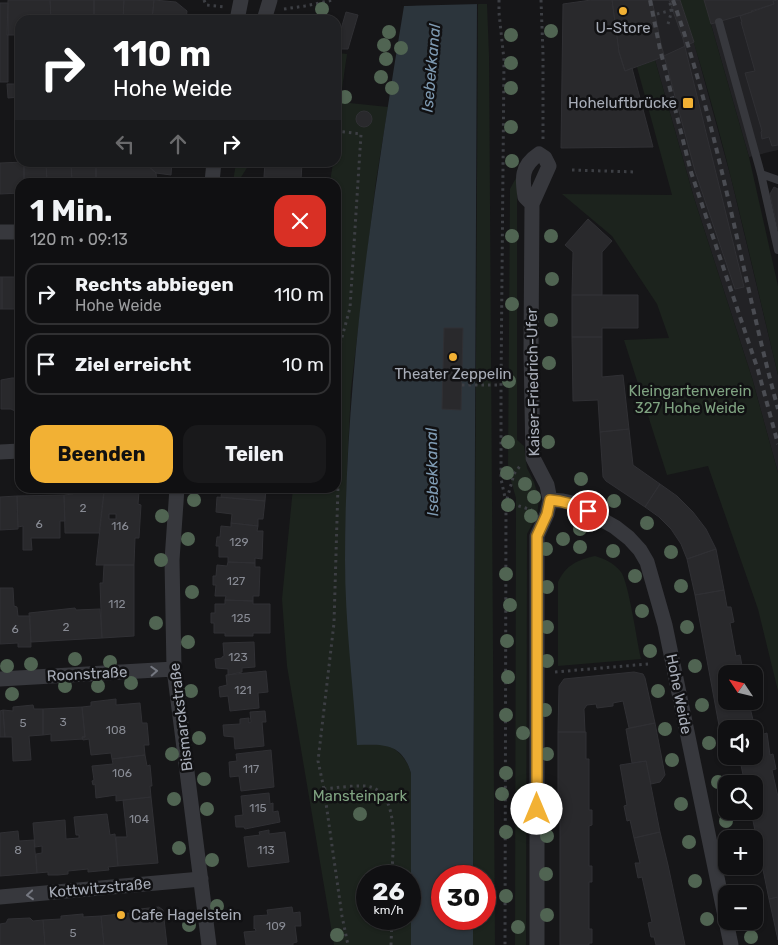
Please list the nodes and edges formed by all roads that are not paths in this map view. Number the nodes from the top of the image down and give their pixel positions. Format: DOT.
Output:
graph roads {
  1 [pos="241,0"];
  2 [pos="238,15"];
  3 [pos="718,22"];
  4 [pos="761,174"];
  5 [pos="778,180"];
  6 [pos="532,204"];
  7 [pos="0,232"];
  8 [pos="15,232"];
  9 [pos="778,250"];
  10 [pos="15,451"];
  11 [pos="0,452"];
  12 [pos="177,493"];
  13 [pos="550,500"];
  14 [pos="174,669"];
  15 [pos="0,679"];
  16 [pos="201,879"];
  17 [pos="0,897"];
  18 [pos="209,945"];
  19 [pos="537,945"];
  20 [pos="731,945"];
  1 -- 2 [label="street"];
  3 -- 4 [label="lane"];
  4 -- 5 [label="lane"];
  4 -- 9 [label="lane"];
  6 -- 6 [label="street, Kaiser-Friedrich-Ufer"];
  6 -- 13 [label="street, Kaiser-Friedrich-Ufer"];
  7 -- 8 [label="street"];
  10 -- 11 [label="street"];
  12 -- 14 [label="street, Bismarckstraße"];
  13 -- 19 [label="street"];
  13 -- 20 [label="street, Hohe Weide"];
  15 -- 14 [label="street, Roonstraße, one-way"];
  14 -- 16 [label="street, Bismarckstraße"];
  16 -- 17 [label="street, Kottwitzstraße, one-way"];
  16 -- 18 [label="street, Bismarckstraße"];
}
